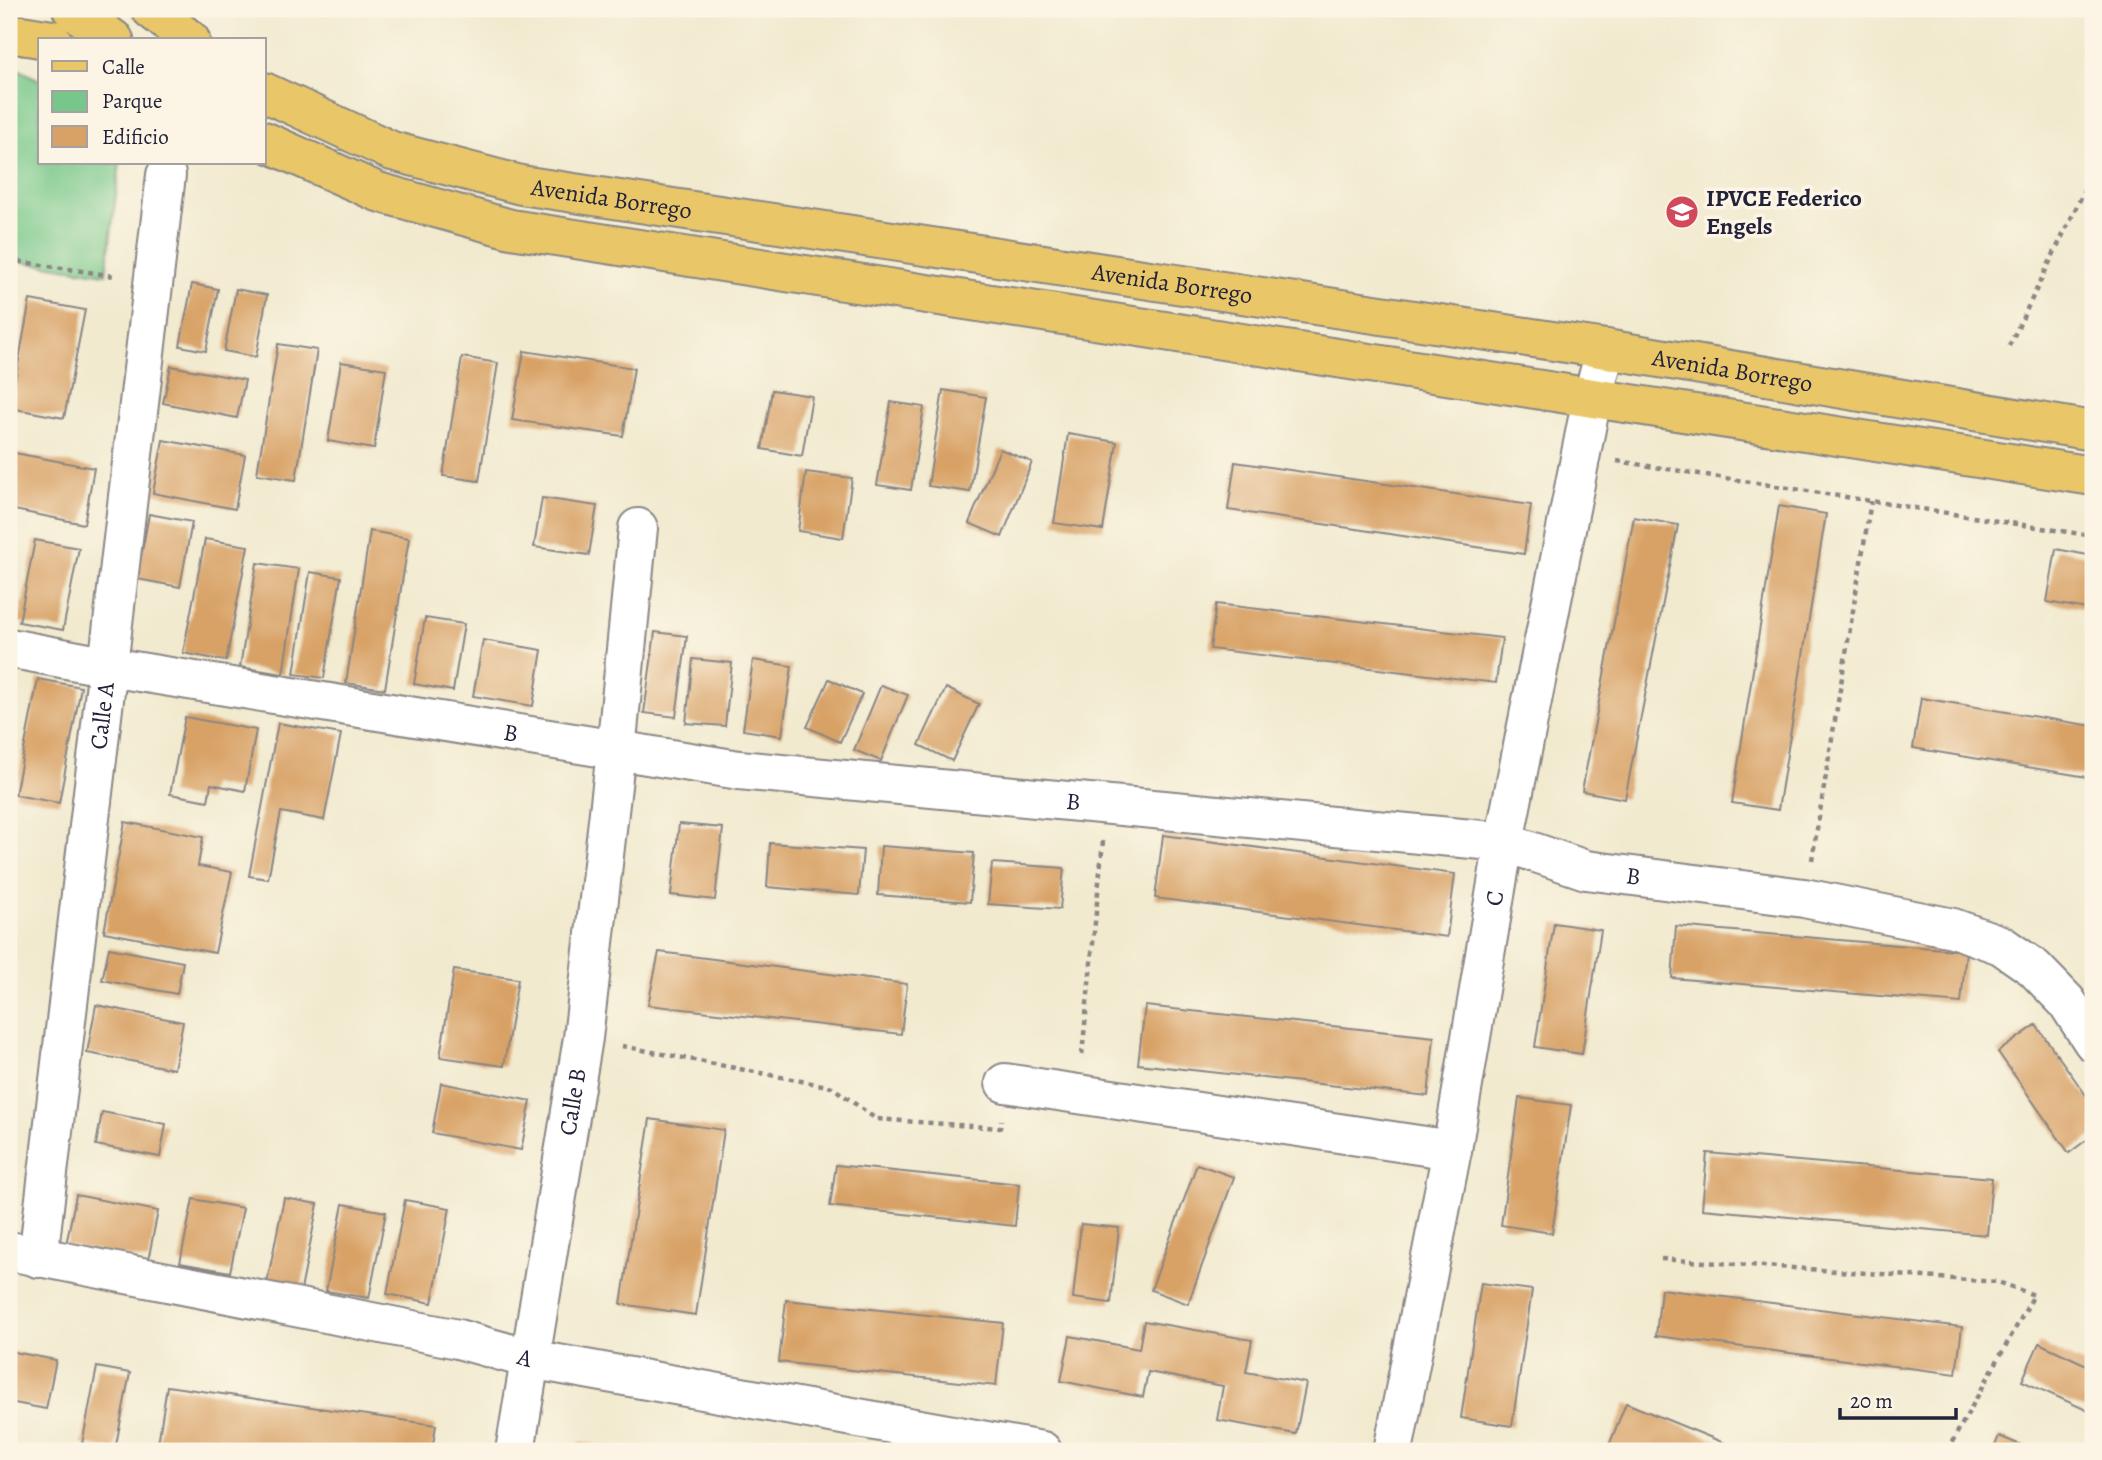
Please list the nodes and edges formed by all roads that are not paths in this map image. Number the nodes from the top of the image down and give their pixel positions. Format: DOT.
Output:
graph roads {
  1 [pos="72,9"];
  2 [pos="151,9"];
  3 [pos="9,33"];
  4 [pos="40,38"];
  5 [pos="111,38"];
  6 [pos="187,38"];
  7 [pos="266,93"];
  8 [pos="266,142"];
  9 [pos="166,175"];
  10 [pos="1606,349"];
  11 [pos="1592,398"];
  12 [pos="2093,431"];
  13 [pos="2093,476"];
  14 [pos="638,528"];
  15 [pos="9,648"];
  16 [pos="109,667"];
  17 [pos="616,751"];
  18 [pos="1504,842"];
  19 [pos="2093,1042"];
  20 [pos="1005,1083"];
  21 [pos="1452,1150"];
  22 [pos="23,1254"];
  23 [pos="530,1359"];
  24 [pos="985,1446"];
  25 [pos="515,1451"];
  26 [pos="1042,1451"];
  27 [pos="1393,1451"];
  1 -- 5 [label="main road"];
  2 -- 6 [label="main road"];
  3 -- 4 [label="main road"];
  7 -- 10 [label="main road, Avenida Borrego"];
  8 -- 11 [label="main road, Avenida Borrego"];
  9 -- 16 [label="street, Calle A"];
  10 -- 11 [label="street, C"];
  10 -- 12 [label="main road, Avenida Borrego"];
  11 -- 13 [label="main road, Avenida Borrego"];
  11 -- 18 [label="street, C"];
  14 -- 17 [label="street, Calle B"];
  15 -- 16 [label="street, B"];
  16 -- 17 [label="street, B"];
  16 -- 22 [label="street, Calle A"];
  17 -- 18 [label="street, B"];
  17 -- 23 [label="street, Calle B"];
  18 -- 19 [label="street, B"];
  18 -- 21 [label="street, C"];
  20 -- 21 [label="street"];
  21 -- 27 [label="street, C"];
  22 -- 23 [label="street, A"];
  23 -- 24 [label="street, A"];
  23 -- 25 [label="street, Calle B"];
  24 -- 26 [label="street, A"];
}
